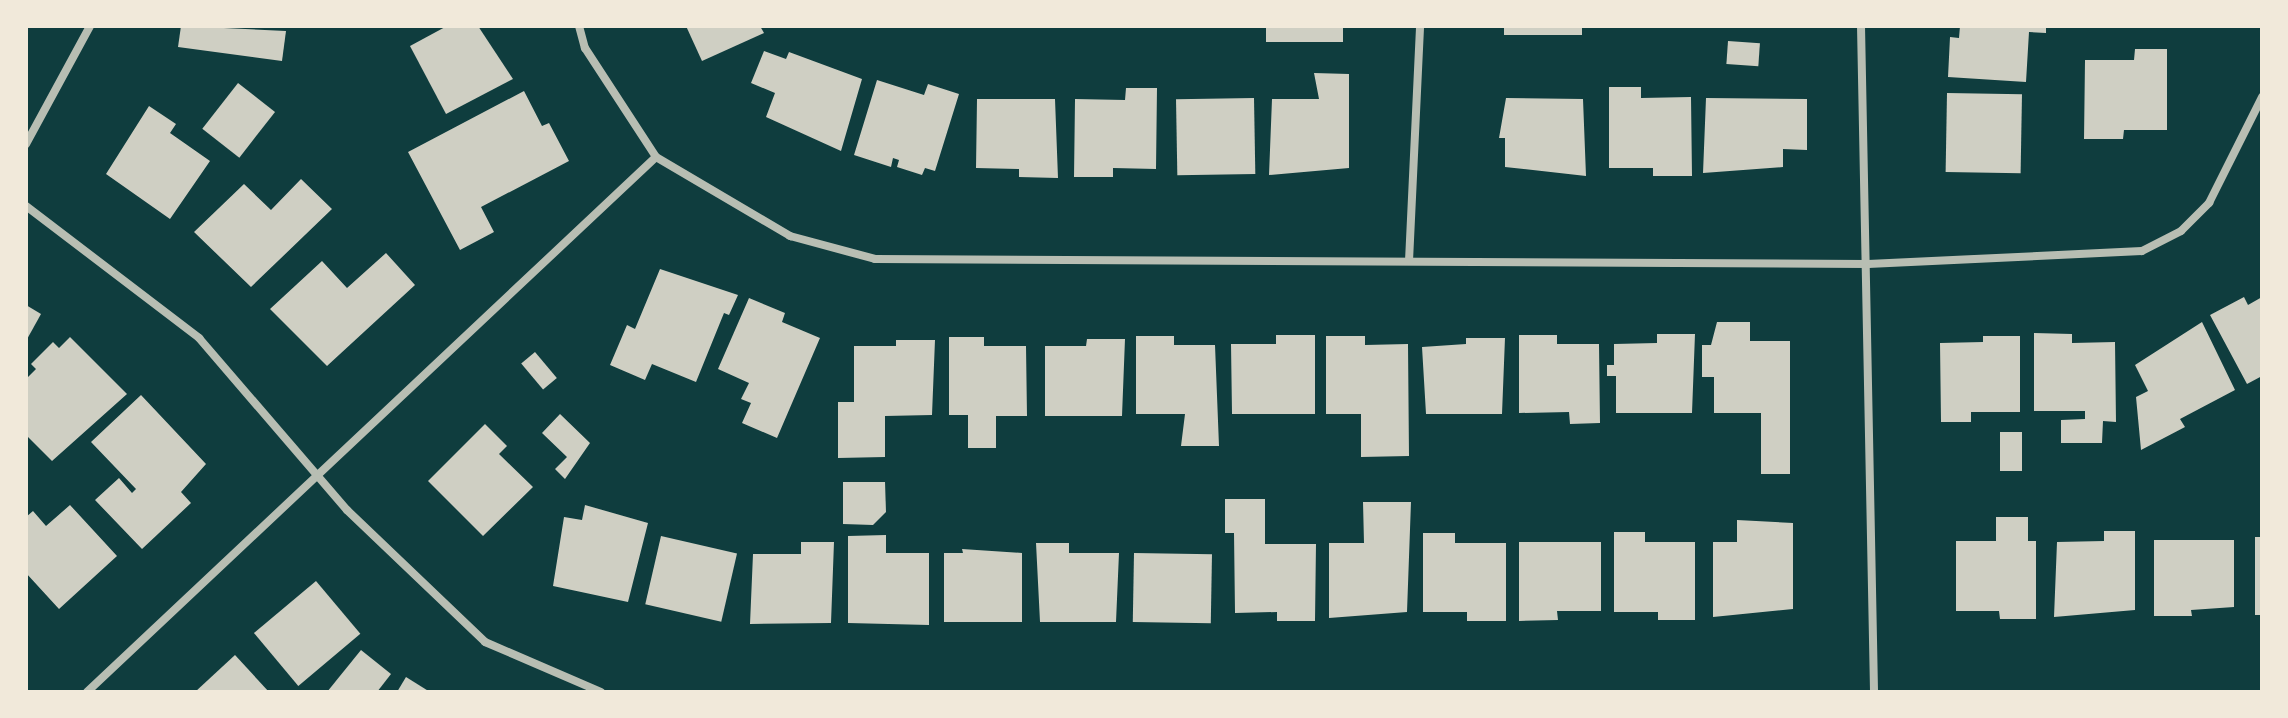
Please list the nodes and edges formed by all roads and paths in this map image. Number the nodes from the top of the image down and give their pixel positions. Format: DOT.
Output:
graph roads {
  1 [pos="90,26"];
  2 [pos="579,26"];
  3 [pos="1420,26"];
  4 [pos="1861,26"];
  5 [pos="2262,97"];
  6 [pos="26,144"];
  7 [pos="656,157"];
  8 [pos="26,206"];
  9 [pos="1409,261"];
  10 [pos="1868,264"];
  11 [pos="317,472"];
  12 [pos="87,692"];
  13 [pos="601,692"];
  14 [pos="1874,692"];
  1 -- 6 [label="street"];
  2 -- 7 [label="street"];
  3 -- 9 [label="street"];
  4 -- 10 [label="street"];
  5 -- 10 [label="street"];
  7 -- 9 [label="street"];
  7 -- 11 [label="street"];
  8 -- 11 [label="street"];
  9 -- 10 [label="street"];
  10 -- 14 [label="street"];
  11 -- 12 [label="street"];
  11 -- 13 [label="street"];
}
